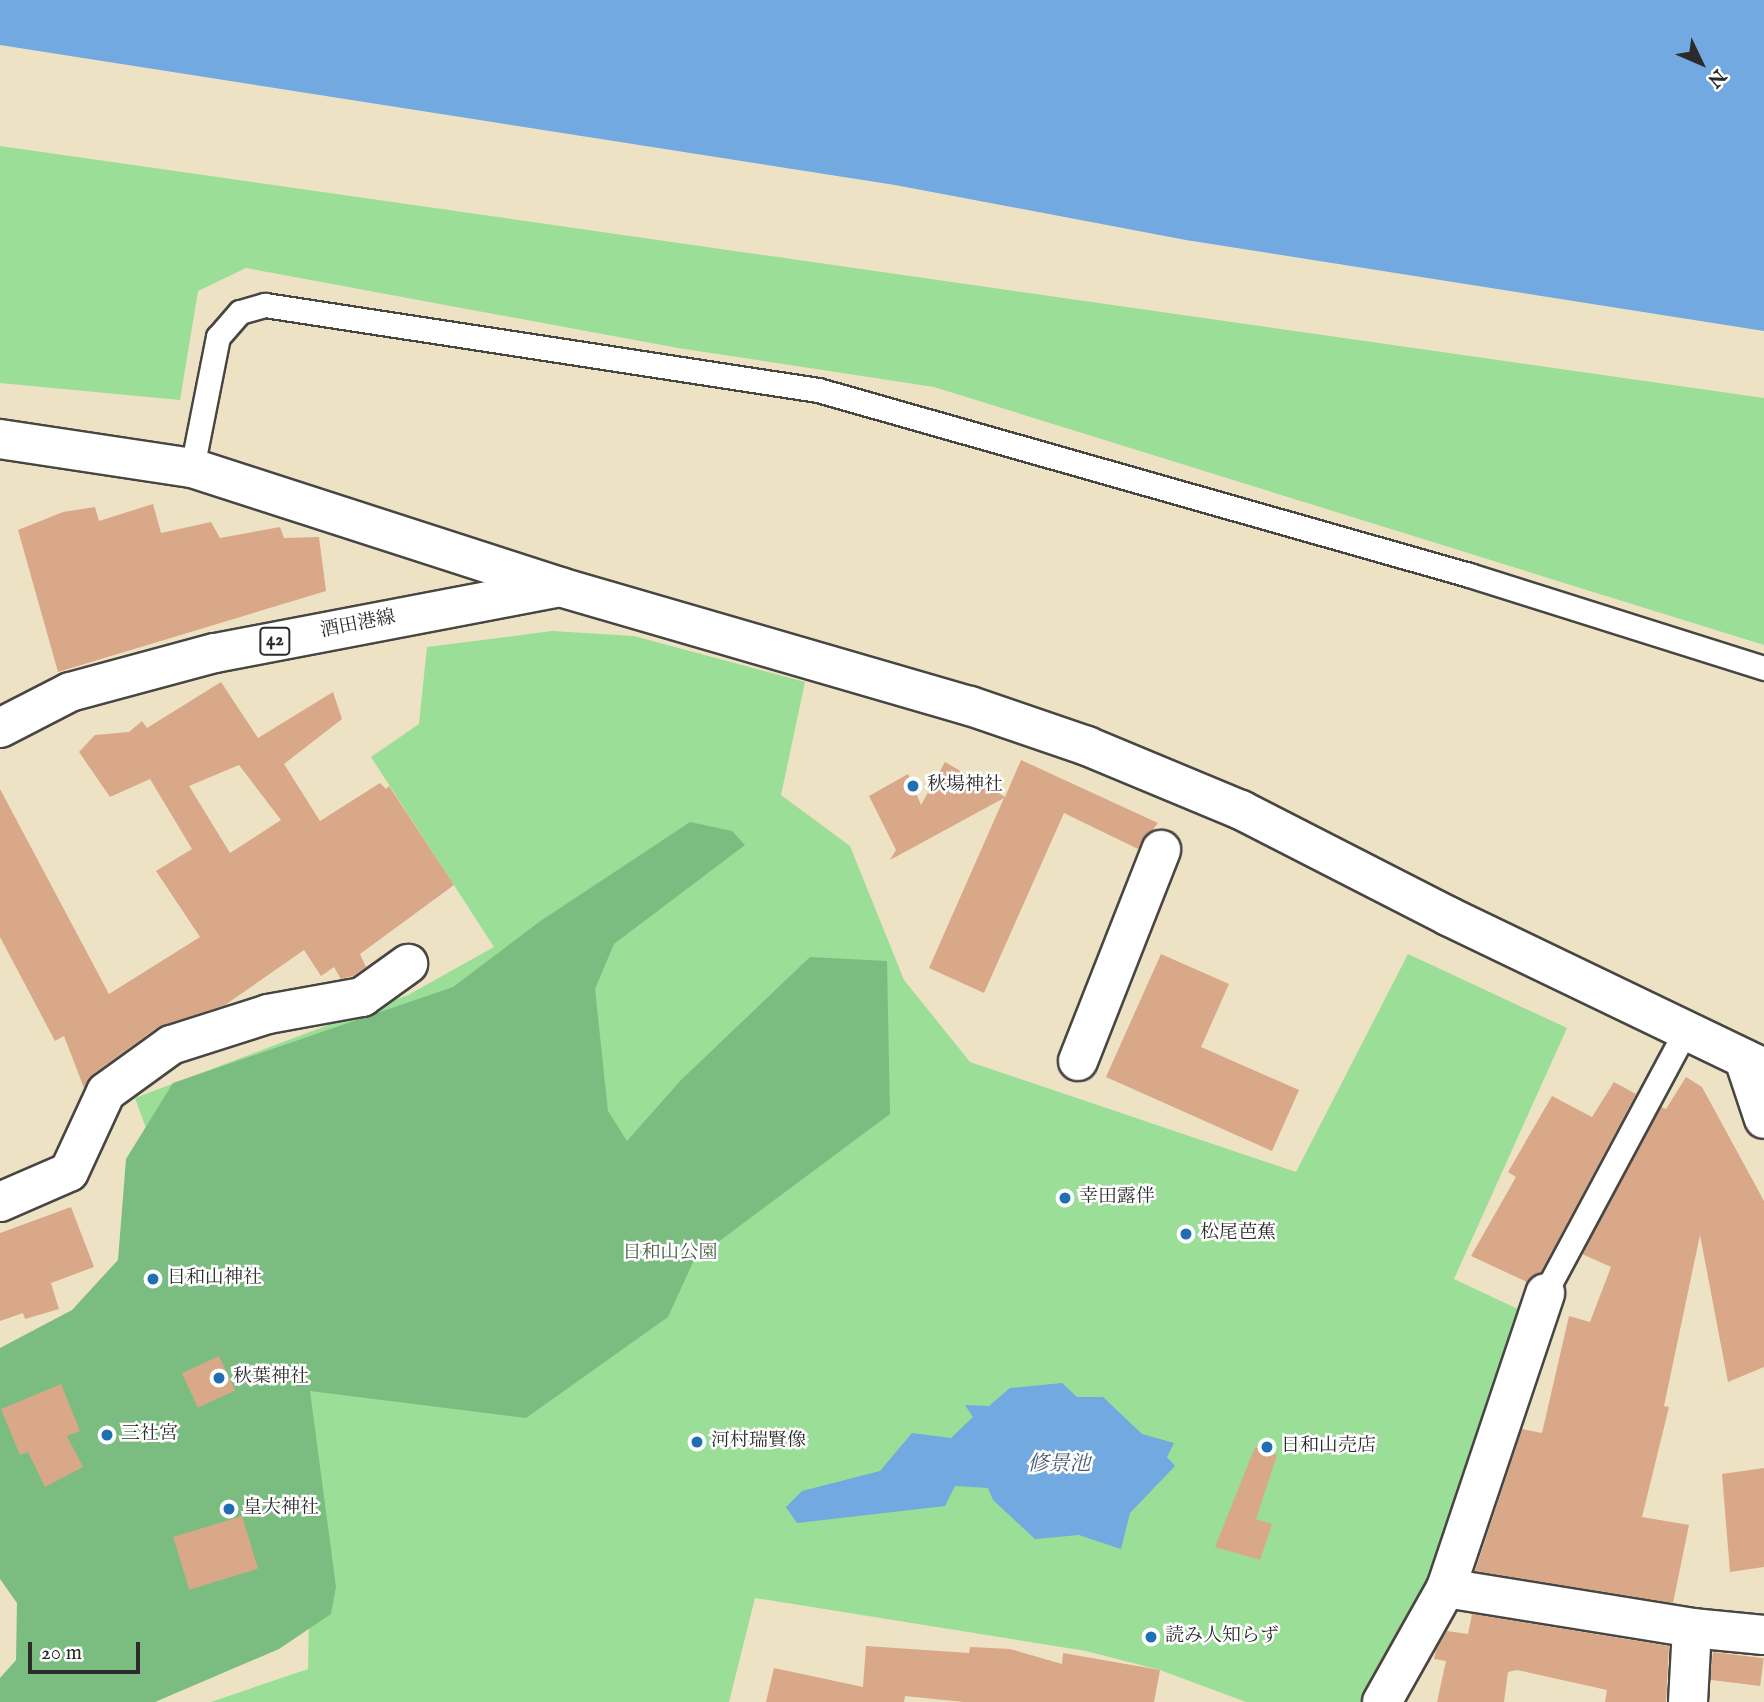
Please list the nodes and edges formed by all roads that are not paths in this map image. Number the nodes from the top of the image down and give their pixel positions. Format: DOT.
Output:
graph roads {
  1 [pos="0,439"];
  2 [pos="192,468"];
  3 [pos="560,587"];
  4 [pos="1764,668"];
  5 [pos="0,727"];
  6 [pos="1161,850"];
  7 [pos="408,964"];
  8 [pos="1685,1032"];
  9 [pos="1078,1061"];
  10 [pos="1754,1063"];
  11 [pos="1764,1119"];
  12 [pos="0,1202"];
  13 [pos="1545,1293"];
  14 [pos="1446,1588"];
  15 [pos="1692,1628"];
  16 [pos="1764,1636"];
  17 [pos="1382,1702"];
  18 [pos="1688,1702"];
  1 -- 2 [label="street"];
  2 -- 3 [label="street"];
  2 -- 4 [label="lane"];
  3 -- 5 [label="street, 酒田港線 / 42"];
  3 -- 8 [label="street"];
  6 -- 9 [label="street"];
  7 -- 12 [label="street"];
  8 -- 10 [label="street"];
  8 -- 13 [label="lane"];
  10 -- 11 [label="street"];
  13 -- 14 [label="street"];
  14 -- 15 [label="street"];
  14 -- 17 [label="street"];
  15 -- 16 [label="street"];
  15 -- 18 [label="street"];
}
